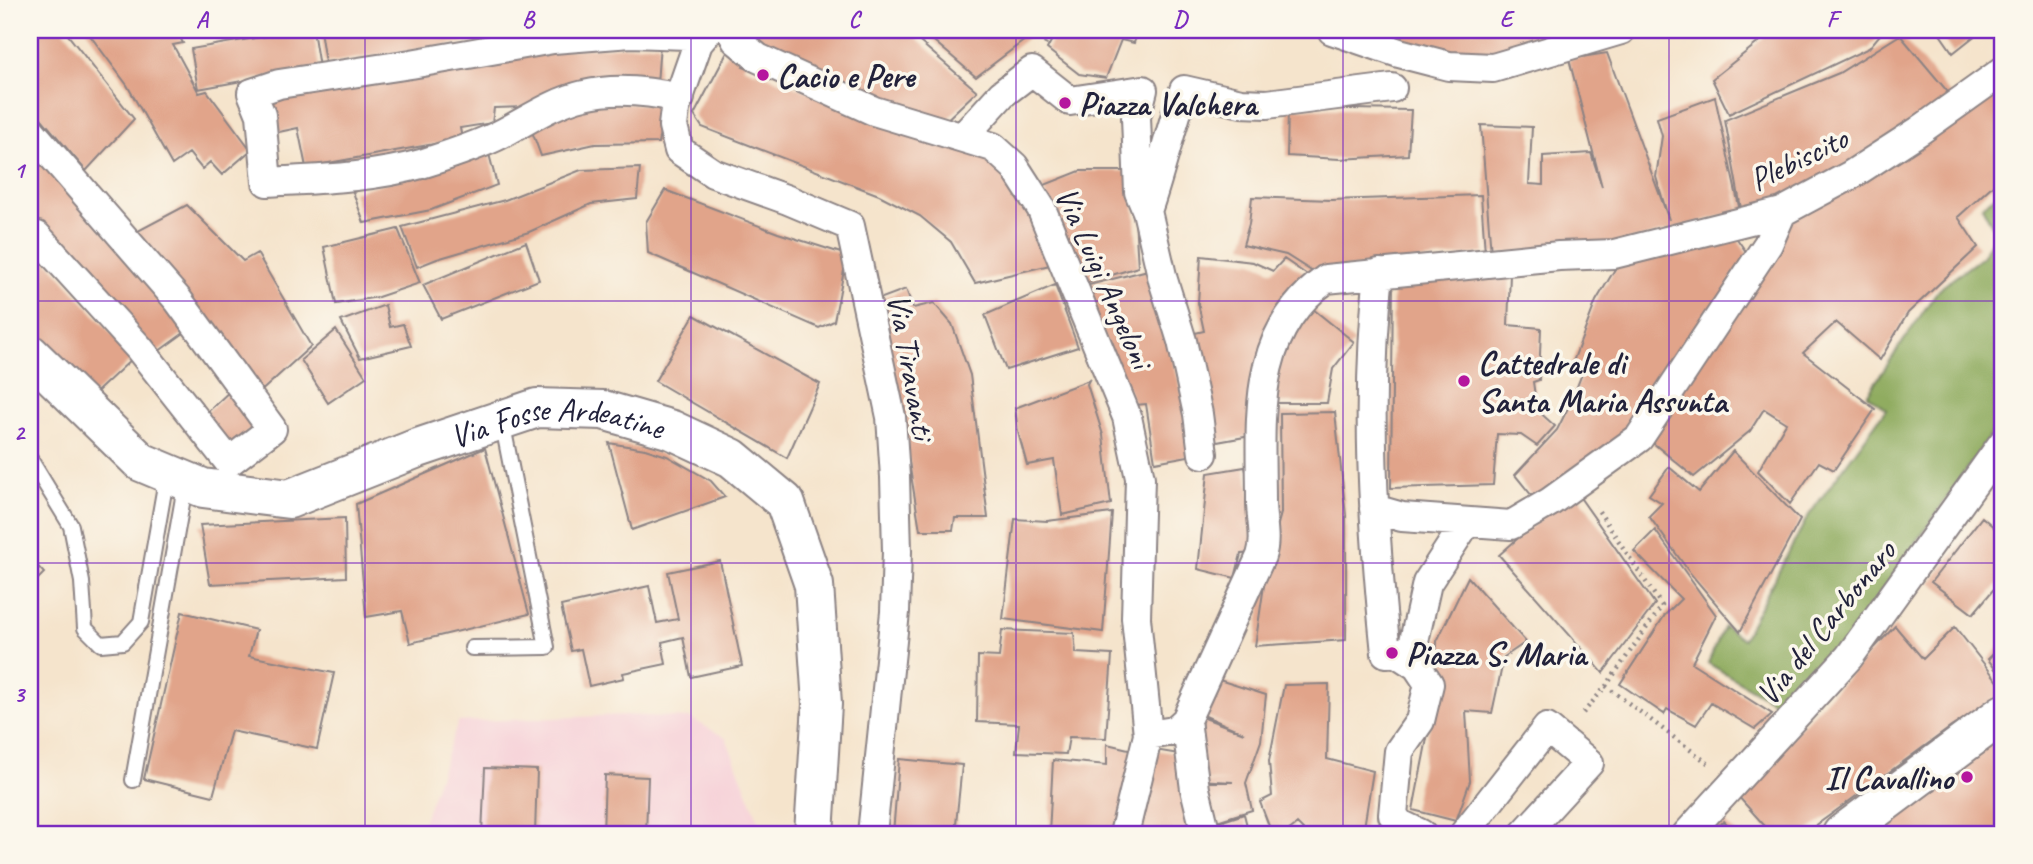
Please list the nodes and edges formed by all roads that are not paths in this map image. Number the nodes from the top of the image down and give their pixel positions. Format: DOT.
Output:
graph roads {
  1 [pos="694,30"];
  2 [pos="709,30"];
  3 [pos="731,30"];
  4 [pos="1332,30"];
  5 [pos="1620,30"];
  6 [pos="566,33"];
  7 [pos="2003,71"];
  8 [pos="1392,88"];
  9 [pos="680,98"];
  10 [pos="30,130"];
  11 [pos="963,137"];
  12 [pos="1147,211"];
  13 [pos="1782,212"];
  14 [pos="30,241"];
  15 [pos="1379,273"];
  16 [pos="30,354"];
  17 [pos="502,419"];
  18 [pos="2003,443"];
  19 [pos="1203,454"];
  20 [pos="30,459"];
  21 [pos="177,477"];
  22 [pos="1374,509"];
  23 [pos="1466,523"];
  24 [pos="472,648"];
  25 [pos="1397,653"];
  26 [pos="2003,714"];
  27 [pos="1185,720"];
  28 [pos="1148,735"];
  29 [pos="133,780"];
  30 [pos="814,834"];
  31 [pos="872,834"];
  32 [pos="1124,834"];
  33 [pos="1206,834"];
  34 [pos="1421,834"];
  35 [pos="1464,834"];
  36 [pos="1524,834"];
  37 [pos="1687,834"];
  38 [pos="1842,834"];
  1 -- 6 [label="street"];
  2 -- 9 [label="street, Via Tiravanti"];
  3 -- 11 [label="street, Via Luigi Angeloni"];
  4 -- 5 [label="street"];
  6 -- 9 [label="street"];
  7 -- 13 [label="street, Plebiscito"];
  8 -- 12 [label="street"];
  9 -- 31 [label="street, Via Tiravanti"];
  10 -- 14 [label="street"];
  11 -- 12 [label="street"];
  11 -- 28 [label="street, Via Luigi Angeloni"];
  12 -- 19 [label="street"];
  13 -- 15 [label="street, Plebiscito"];
  13 -- 23 [label="street"];
  15 -- 22 [label="street"];
  15 -- 27 [label="street, Plebiscito"];
  16 -- 21 [label="main road, Via Fosse Ardeatine"];
  17 -- 21 [label="main road, Via Fosse Ardeatine"];
  17 -- 24 [label="lane"];
  17 -- 30 [label="main road, Via Fosse Ardeatine"];
  18 -- 37 [label="street, Via del Carbonaro"];
  20 -- 21 [label="lane"];
  21 -- 29 [label="lane"];
  22 -- 23 [label="street"];
  22 -- 25 [label="street"];
  23 -- 25 [label="street"];
  25 -- 34 [label="street"];
  26 -- 38 [label="main road"];
  27 -- 28 [label="street"];
  27 -- 33 [label="street"];
  28 -- 32 [label="street, Via Luigi Angeloni"];
  35 -- 36 [label="street"];
}
